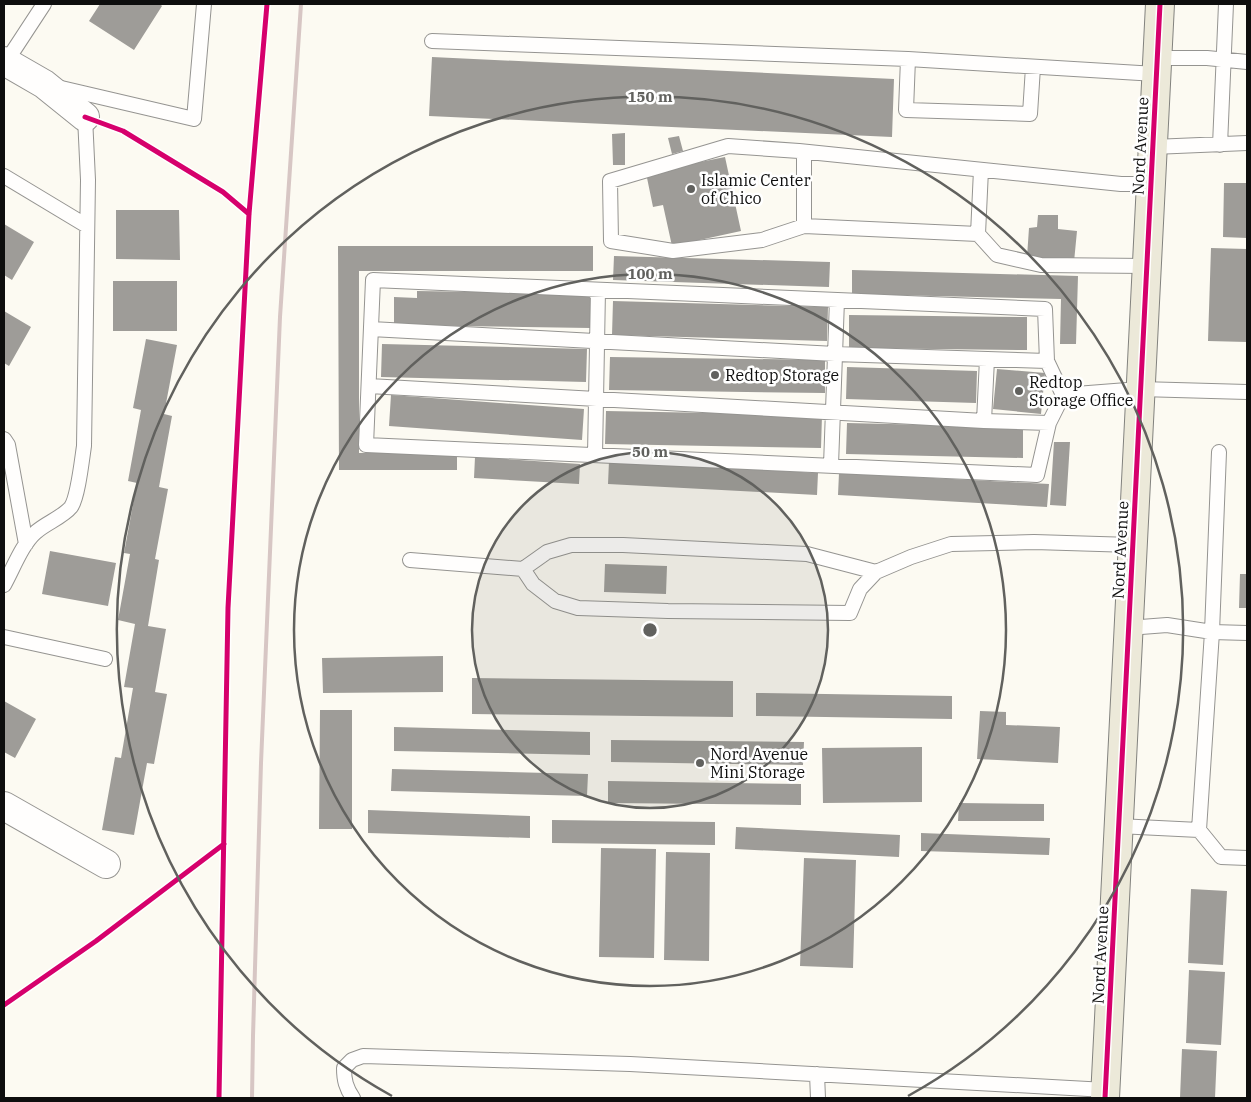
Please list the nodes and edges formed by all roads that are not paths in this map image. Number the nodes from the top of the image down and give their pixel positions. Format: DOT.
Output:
graph roads {
  1 [pos="44,4"];
  2 [pos="204,4"];
  3 [pos="1160,4"];
  4 [pos="1226,4"];
  5 [pos="432,41"];
  6 [pos="908,60"];
  7 [pos="1223,60"];
  8 [pos="5,61"];
  9 [pos="1247,62"];
  10 [pos="1157,66"];
  11 [pos="1033,67"];
  12 [pos="44,84"];
  13 [pos="84,117"];
  14 [pos="1220,144"];
  15 [pos="1247,144"];
  16 [pos="1152,147"];
  17 [pos="804,152"];
  18 [pos="981,170"];
  19 [pos="4,176"];
  20 [pos="1151,184"];
  21 [pos="87,226"];
  22 [pos="804,226"];
  23 [pos="978,234"];
  24 [pos="1146,266"];
  25 [pos="598,290"];
  26 [pos="837,300"];
  27 [pos="371,329"];
  28 [pos="597,341"];
  29 [pos="835,354"];
  30 [pos="987,359"];
  31 [pos="1047,361"];
  32 [pos="368,386"];
  33 [pos="1140,389"];
  34 [pos="1247,392"];
  35 [pos="1063,395"];
  36 [pos="596,399"];
  37 [pos="832,413"];
  38 [pos="984,421"];
  39 [pos="1049,423"];
  40 [pos="4,439"];
  41 [pos="1219,452"];
  42 [pos="596,455"];
  43 [pos="830,466"];
  44 [pos="26,544"];
  45 [pos="1132,546"];
  46 [pos="410,560"];
  47 [pos="522,569"];
  48 [pos="876,572"];
  49 [pos="4,585"];
  50 [pos="1128,628"];
  51 [pos="1212,632"];
  52 [pos="1247,633"];
  53 [pos="4,637"];
  54 [pos="105,659"];
  55 [pos="4,806"];
  56 [pos="1118,826"];
  57 [pos="1199,830"];
  58 [pos="1247,858"];
  59 [pos="106,864"];
  60 [pos="817,1074"];
  61 [pos="1106,1094"];
  62 [pos="353,1098"];
  63 [pos="818,1098"];
  1 -- 8 [label="lane"];
  2 -- 12 [label="lane"];
  3 -- 10 [label="main road, Nord Avenue"];
  4 -- 7 [label="lane"];
  5 -- 6 [label="lane"];
  6 -- 11 [label="lane"];
  6 -- 11 [label="lane"];
  7 -- 9 [label="lane"];
  7 -- 10 [label="lane"];
  7 -- 14 [label="lane"];
  8 -- 12 [label="street"];
  10 -- 11 [label="lane"];
  10 -- 16 [label="main road, Nord Avenue"];
  12 -- 13 [label="street"];
  13 -- 21 [label="lane"];
  14 -- 15 [label="lane"];
  14 -- 16 [label="lane"];
  16 -- 20 [label="main road, Nord Avenue"];
  17 -- 18 [label="lane"];
  17 -- 22 [label="lane"];
  17 -- 22 [label="lane"];
  18 -- 20 [label="lane"];
  18 -- 23 [label="lane"];
  19 -- 21 [label="lane"];
  20 -- 24 [label="main road, Nord Avenue"];
  21 -- 44 [label="lane"];
  22 -- 23 [label="lane"];
  23 -- 24 [label="lane"];
  24 -- 33 [label="main road, Nord Avenue"];
  25 -- 26 [label="lane"];
  25 -- 27 [label="lane"];
  25 -- 28 [label="lane"];
  26 -- 29 [label="lane"];
  26 -- 31 [label="lane"];
  27 -- 28 [label="lane"];
  27 -- 32 [label="lane"];
  28 -- 29 [label="lane"];
  28 -- 36 [label="lane"];
  29 -- 30 [label="lane"];
  29 -- 37 [label="lane"];
  30 -- 31 [label="lane"];
  30 -- 38 [label="lane"];
  31 -- 35 [label="lane"];
  32 -- 36 [label="lane"];
  32 -- 42 [label="lane"];
  33 -- 34 [label="lane"];
  33 -- 35 [label="lane"];
  33 -- 45 [label="main road, Nord Avenue"];
  35 -- 39 [label="lane"];
  36 -- 37 [label="lane"];
  36 -- 42 [label="lane"];
  37 -- 38 [label="lane"];
  37 -- 43 [label="lane"];
  38 -- 39 [label="lane"];
  39 -- 43 [label="lane"];
  40 -- 44 [label="lane"];
  41 -- 51 [label="lane"];
  42 -- 43 [label="lane"];
  44 -- 49 [label="lane"];
  45 -- 48 [label="lane"];
  45 -- 50 [label="main road, Nord Avenue"];
  46 -- 47 [label="lane"];
  47 -- 48 [label="lane"];
  47 -- 48 [label="lane"];
  50 -- 51 [label="lane"];
  50 -- 56 [label="main road, Nord Avenue"];
  51 -- 52 [label="lane"];
  51 -- 57 [label="lane"];
  53 -- 54 [label="lane"];
  55 -- 59 [label="street"];
  56 -- 57 [label="lane"];
  56 -- 61 [label="main road, Nord Avenue"];
  57 -- 58 [label="lane"];
  60 -- 61 [label="lane"];
  60 -- 62 [label="lane"];
  60 -- 63 [label="lane"];
}
